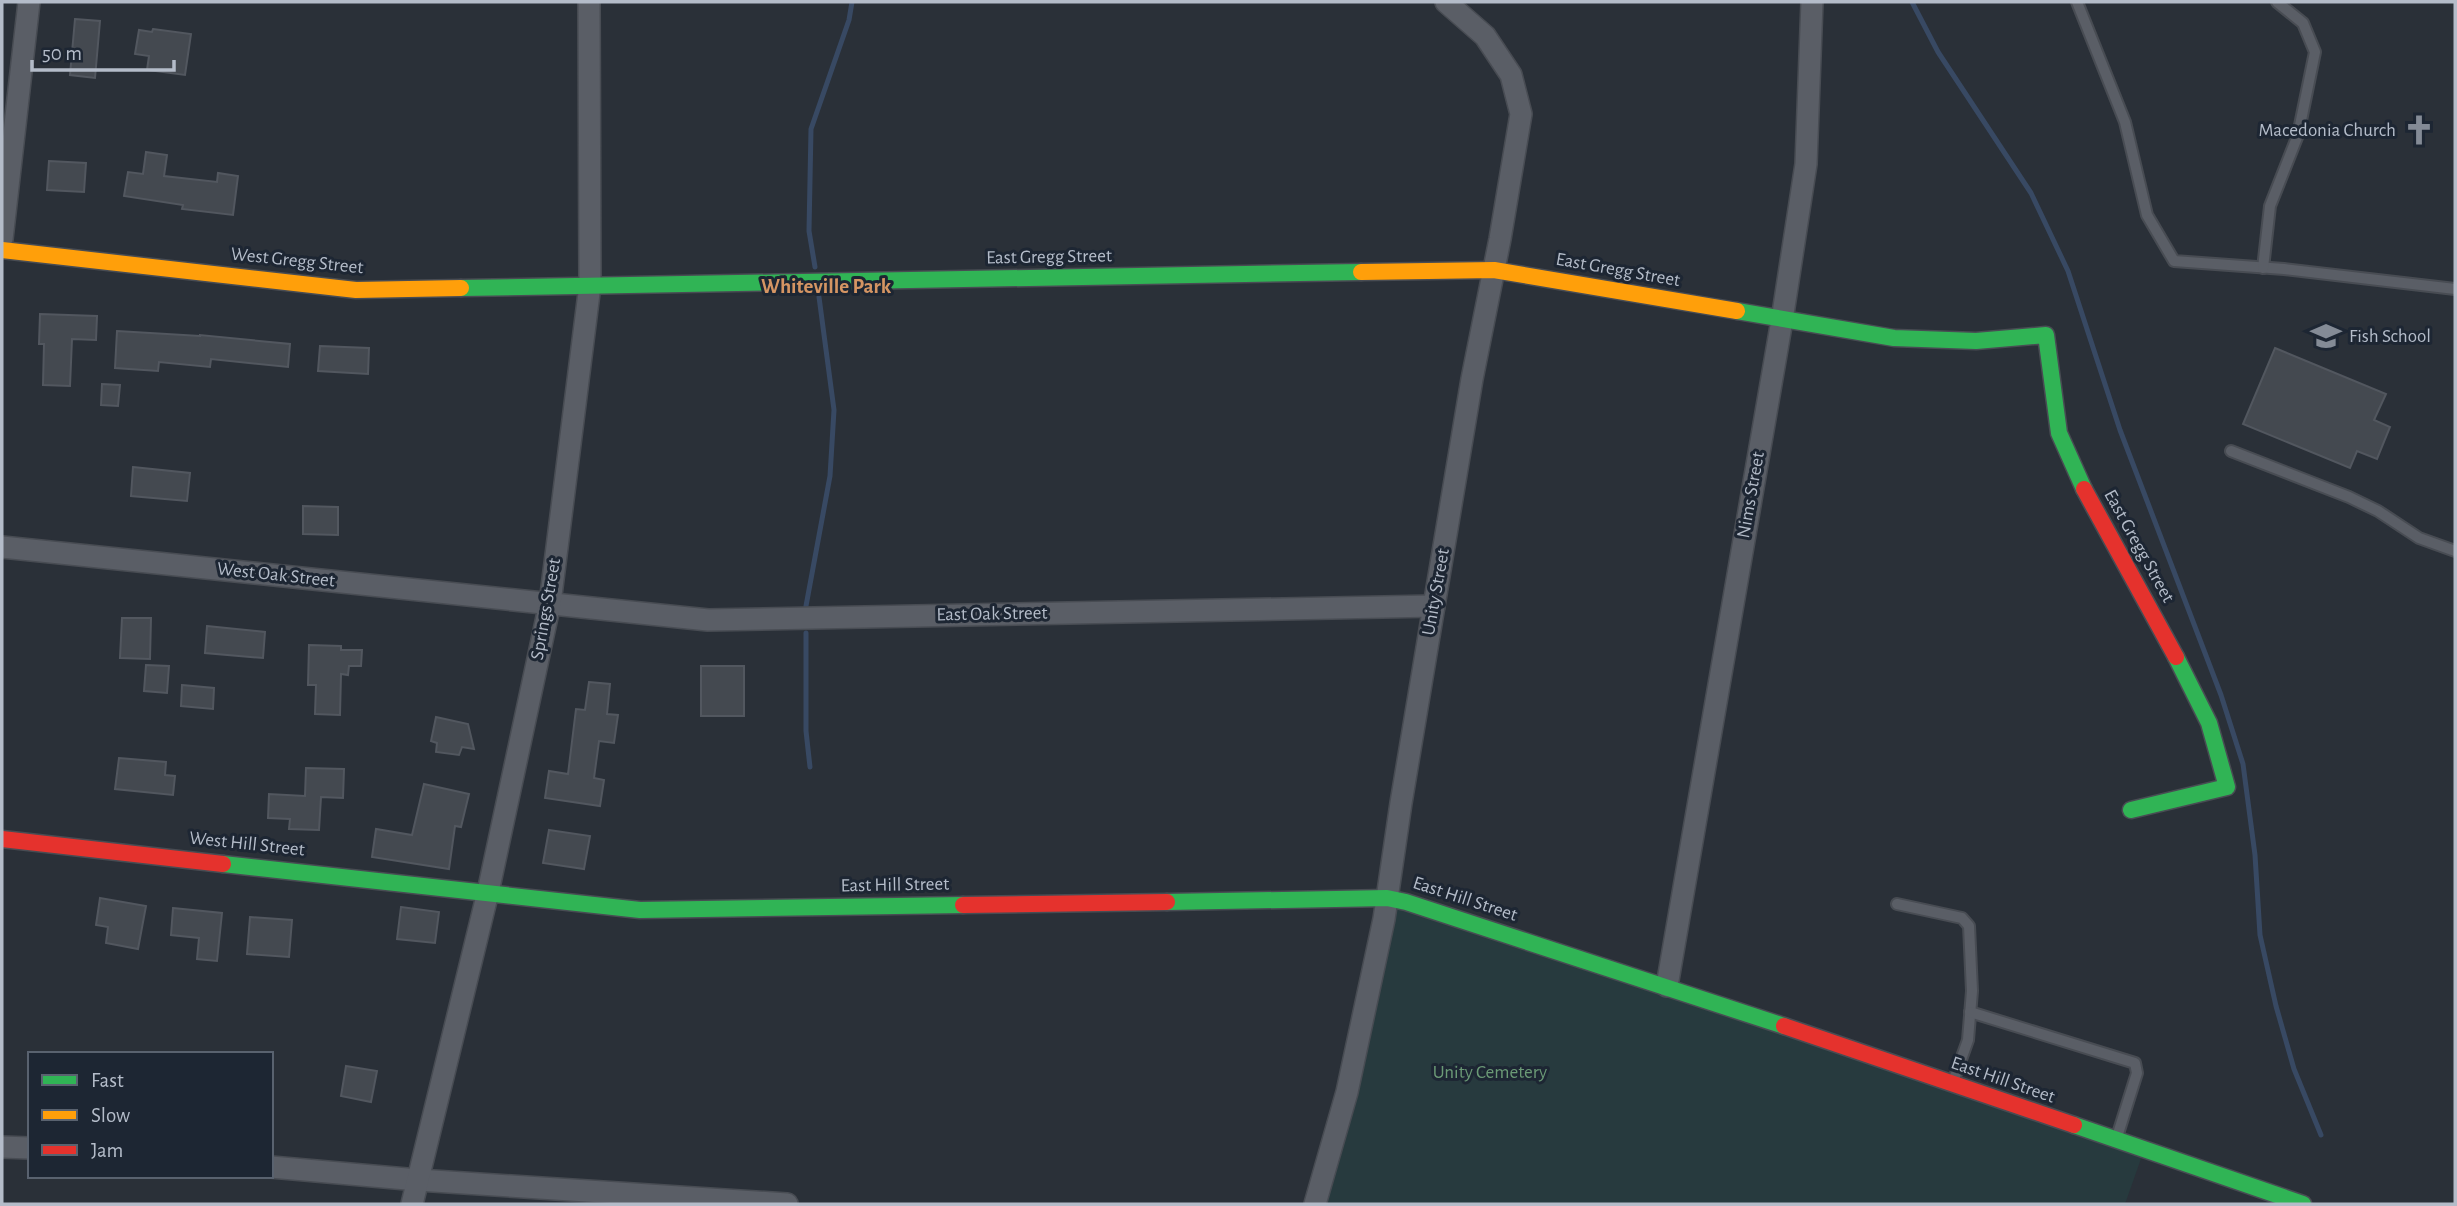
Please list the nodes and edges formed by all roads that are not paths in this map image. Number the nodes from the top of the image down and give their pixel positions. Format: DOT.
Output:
graph roads {
  1 [pos="29,2"];
  2 [pos="589,2"];
  3 [pos="1446,2"];
  4 [pos="1812,2"];
  5 [pos="2077,2"];
  6 [pos="2277,2"];
  7 [pos="2,239"];
  8 [pos="2,250"];
  9 [pos="2263,268"];
  10 [pos="1494,270"];
  11 [pos="590,285"];
  12 [pos="2455,289"];
  13 [pos="1782,320"];
  14 [pos="2231,451"];
  15 [pos="2,547"];
  16 [pos="2455,551"];
  17 [pos="550,603"];
  18 [pos="1434,606"];
  19 [pos="2131,810"];
  20 [pos="2,838"];
  21 [pos="488,892"];
  22 [pos="1387,898"];
  23 [pos="1897,904"];
  24 [pos="1667,986"];
  25 [pos="1970,1012"];
  26 [pos="1952,1085"];
  27 [pos="2116,1141"];
  28 [pos="2,1147"];
  29 [pos="28,1148"];
  30 [pos="273,1167"];
  31 [pos="418,1180"];
  32 [pos="2272,1200"];
  33 [pos="412,1204"];
  34 [pos="786,1204"];
  35 [pos="1315,1204"];
  36 [pos="2303,1204"];
  1 -- 7 [label="street"];
  2 -- 11 [label="street, Springs Street"];
  3 -- 10 [label="street, Unity Street"];
  4 -- 13 [label="street, Nims Street"];
  5 -- 9 [label="lane"];
  6 -- 9 [label="lane"];
  8 -- 11 [label="street, West Gregg Street"];
  9 -- 12 [label="lane"];
  10 -- 11 [label="street, East Gregg Street"];
  10 -- 13 [label="street, East Gregg Street"];
  10 -- 18 [label="street, Unity Street"];
  11 -- 17 [label="street, Springs Street"];
  13 -- 19 [label="street, East Gregg Street"];
  13 -- 24 [label="street, Nims Street"];
  14 -- 16 [label="lane"];
  15 -- 17 [label="street, West Oak Street"];
  17 -- 18 [label="street, East Oak Street"];
  17 -- 21 [label="street, Springs Street"];
  18 -- 22 [label="street, Unity Street"];
  20 -- 21 [label="street, West Hill Street"];
  21 -- 22 [label="street, East Hill Street"];
  21 -- 31 [label="street, Springs Street"];
  22 -- 24 [label="street, East Hill Street"];
  22 -- 35 [label="street, Unity Street"];
  23 -- 25 [label="lane"];
  24 -- 26 [label="street, East Hill Street"];
  25 -- 26 [label="lane"];
  25 -- 27 [label="lane"];
  26 -- 27 [label="street, East Hill Street"];
  27 -- 32 [label="street, East Hill Street"];
  28 -- 29 [label="street"];
  30 -- 31 [label="street"];
  31 -- 33 [label="street, Springs Street"];
  31 -- 34 [label="street"];
  32 -- 36 [label="street, East Hill Street"];
}
